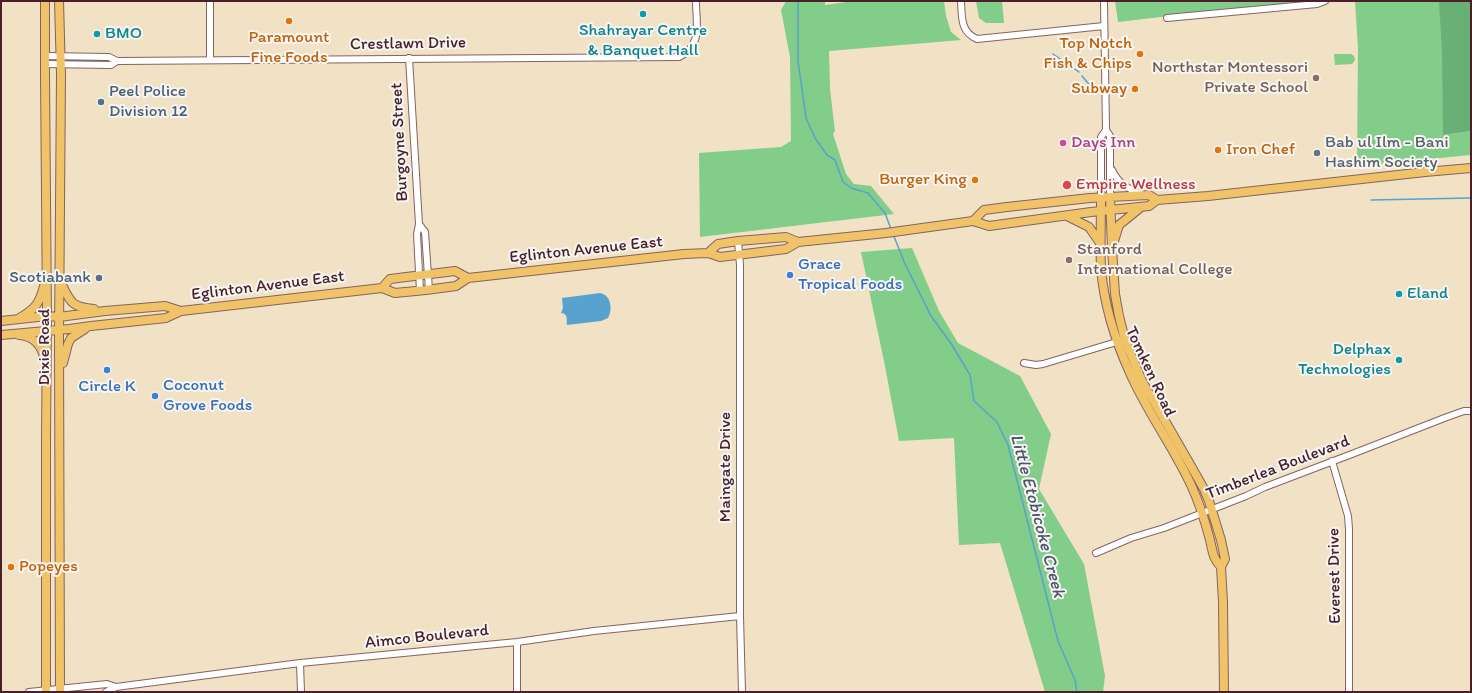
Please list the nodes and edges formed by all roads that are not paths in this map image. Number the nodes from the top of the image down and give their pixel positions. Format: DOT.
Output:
graph roads {
  1 [pos="45,1"];
  2 [pos="59,1"];
  3 [pos="210,1"];
  4 [pos="696,1"];
  5 [pos="962,1"];
  6 [pos="1104,1"];
  7 [pos="1325,1"];
  8 [pos="1166,18"];
  9 [pos="1104,26"];
  10 [pos="409,58"];
  11 [pos="45,60"];
  12 [pos="210,60"];
  13 [pos="60,61"];
  14 [pos="1106,130"];
  15 [pos="1111,168"];
  16 [pos="1471,168"];
  17 [pos="1144,195"];
  18 [pos="1110,197"];
  19 [pos="1101,198"];
  20 [pos="1157,200"];
  21 [pos="1140,208"];
  22 [pos="1105,211"];
  23 [pos="1066,215"];
  24 [pos="973,221"];
  25 [pos="419,224"];
  26 [pos="738,241"];
  27 [pos="798,242"];
  28 [pos="1101,245"];
  29 [pos="1112,248"];
  30 [pos="708,253"];
  31 [pos="739,254"];
  32 [pos="47,271"];
  33 [pos="428,274"];
  34 [pos="419,275"];
  35 [pos="468,278"];
  36 [pos="60,283"];
  37 [pos="382,288"];
  38 [pos="429,290"];
  39 [pos="420,291"];
  40 [pos="105,311"];
  41 [pos="181,311"];
  42 [pos="47,316"];
  43 [pos="59,317"];
  44 [pos="16,320"];
  45 [pos="1,321"];
  46 [pos="91,326"];
  47 [pos="60,330"];
  48 [pos="47,331"];
  49 [pos="5,334"];
  50 [pos="1125,340"];
  51 [pos="1117,342"];
  52 [pos="1024,363"];
  53 [pos="46,367"];
  54 [pos="60,379"];
  55 [pos="1471,411"];
  56 [pos="46,441"];
  57 [pos="60,441"];
  58 [pos="1332,461"];
  59 [pos="1212,509"];
  60 [pos="1202,513"];
  61 [pos="1096,554"];
  62 [pos="1221,567"];
  63 [pos="60,583"];
  64 [pos="46,584"];
  65 [pos="740,616"];
  66 [pos="516,642"];
  67 [pos="300,663"];
  68 [pos="116,687"];
  69 [pos="60,690"];
  70 [pos="46,691"];
  71 [pos="29,692"];
  72 [pos="106,692"];
  73 [pos="301,692"];
  74 [pos="517,692"];
  75 [pos="742,692"];
  76 [pos="1224,692"];
  77 [pos="1349,692"];
  1 -- 11 [label="main road, Dixie Road"];
  2 -- 13 [label="main road, Dixie Road"];
  3 -- 12 [label="street"];
  4 -- 10 [label="street, Crestlawn Drive"];
  5 -- 9 [label="street"];
  6 -- 9 [label="street, Tomken Road"];
  7 -- 8 [label="street"];
  9 -- 14 [label="street, Tomken Road"];
  10 -- 12 [label="street, Crestlawn Drive"];
  10 -- 25 [label="street, Burgoyne Street"];
  11 -- 13 [label="street, Crestlawn Drive"];
  11 -- 32 [label="main road, Dixie Road"];
  12 -- 13 [label="street, Crestlawn Drive"];
  13 -- 36 [label="main road, Dixie Road"];
  14 -- 15 [label="street, Tomken Road"];
  14 -- 19 [label="street, Tomken Road"];
  15 -- 17 [label="street"];
  15 -- 18 [label="street, Tomken Road"];
  16 -- 20 [label="main road, Eglinton Avenue East"];
  17 -- 18 [label="main road, Eglinton Avenue East"];
  17 -- 20 [label="main road, Eglinton Avenue East"];
  18 -- 19 [label="main road, Eglinton Avenue East"];
  18 -- 22 [label="main road, Tomken Road"];
  19 -- 22 [label="main road, Tomken Road"];
  19 -- 24 [label="main road, Eglinton Avenue East"];
  20 -- 21 [label="main road, Eglinton Avenue East"];
  21 -- 22 [label="main road, Eglinton Avenue East"];
  21 -- 29 [label="main road"];
  22 -- 23 [label="main road, Eglinton Avenue East"];
  22 -- 28 [label="main road, Tomken Road"];
  22 -- 29 [label="main road, Tomken Road"];
  23 -- 24 [label="main road, Eglinton Avenue East"];
  23 -- 28 [label="main road"];
  24 -- 27 [label="main road, Eglinton Avenue East"];
  25 -- 33 [label="street, Burgoyne Street"];
  25 -- 34 [label="street, Burgoyne Street"];
  26 -- 27 [label="main road, Eglinton Avenue East"];
  26 -- 30 [label="main road, Eglinton Avenue East"];
  26 -- 31 [label="street, Maingate Drive"];
  27 -- 31 [label="main road, Eglinton Avenue East"];
  28 -- 51 [label="main road, Tomken Road"];
  29 -- 50 [label="main road, Tomken Road"];
  30 -- 31 [label="main road, Eglinton Avenue East"];
  30 -- 35 [label="main road, Eglinton Avenue East"];
  31 -- 65 [label="street, Maingate Drive"];
  32 -- 42 [label="main road, Dixie Road"];
  32 -- 44 [label="main road"];
  33 -- 34 [label="main road, Eglinton Avenue East"];
  33 -- 35 [label="main road, Eglinton Avenue East"];
  33 -- 38 [label="street, Burgoyne Street"];
  34 -- 37 [label="main road, Eglinton Avenue East"];
  34 -- 39 [label="street, Burgoyne Street"];
  35 -- 38 [label="main road, Eglinton Avenue East"];
  36 -- 40 [label="main road"];
  36 -- 43 [label="main road, Dixie Road"];
  37 -- 39 [label="main road, Eglinton Avenue East"];
  37 -- 41 [label="main road, Eglinton Avenue East"];
  38 -- 39 [label="main road, Eglinton Avenue East"];
  40 -- 41 [label="main road, Eglinton Avenue East"];
  40 -- 43 [label="main road, Eglinton Avenue East"];
  41 -- 46 [label="main road, Eglinton Avenue East"];
  42 -- 43 [label="main road, Eglinton Avenue East"];
  42 -- 44 [label="main road, Eglinton Avenue East"];
  42 -- 48 [label="main road, Dixie Road"];
  43 -- 47 [label="main road, Dixie Road"];
  44 -- 45 [label="main road, Eglinton Avenue East"];
  46 -- 47 [label="main road, Eglinton Avenue East"];
  46 -- 54 [label="main road"];
  47 -- 48 [label="main road, Eglinton Avenue East"];
  47 -- 54 [label="main road, Dixie Road"];
  48 -- 49 [label="main road, Eglinton Avenue East"];
  48 -- 53 [label="main road, Dixie Road"];
  49 -- 53 [label="main road"];
  50 -- 51 [label="street"];
  50 -- 59 [label="main road, Tomken Road"];
  51 -- 52 [label="street"];
  51 -- 60 [label="main road, Tomken Road"];
  53 -- 56 [label="main road, Dixie Road"];
  54 -- 57 [label="main road, Dixie Road"];
  55 -- 58 [label="street, Timberlea Boulevard"];
  56 -- 57 [label="main road"];
  56 -- 64 [label="main road, Dixie Road"];
  57 -- 63 [label="main road, Dixie Road"];
  58 -- 59 [label="street, Timberlea Boulevard"];
  58 -- 77 [label="street, Everest Drive"];
  59 -- 60 [label="street, Timberlea Boulevard"];
  59 -- 62 [label="main road, Tomken Road"];
  60 -- 61 [label="street, Timberlea Boulevard"];
  60 -- 62 [label="main road, Tomken Road"];
  62 -- 76 [label="main road, Tomken Road"];
  63 -- 64 [label="main road"];
  63 -- 69 [label="main road, Dixie Road"];
  64 -- 70 [label="main road, Dixie Road"];
  65 -- 66 [label="street, Aimco Boulevard"];
  65 -- 75 [label="street, Maingate Drive"];
  66 -- 67 [label="street, Aimco Boulevard"];
  66 -- 74 [label="street"];
  67 -- 68 [label="street, Aimco Boulevard"];
  67 -- 73 [label="street"];
  68 -- 69 [label="street, Aimco Boulevard"];
  68 -- 72 [label="street, Aimco Boulevard"];
  69 -- 70 [label="street, Aimco Boulevard"];
  70 -- 71 [label="street, Aimco Boulevard"];
}
